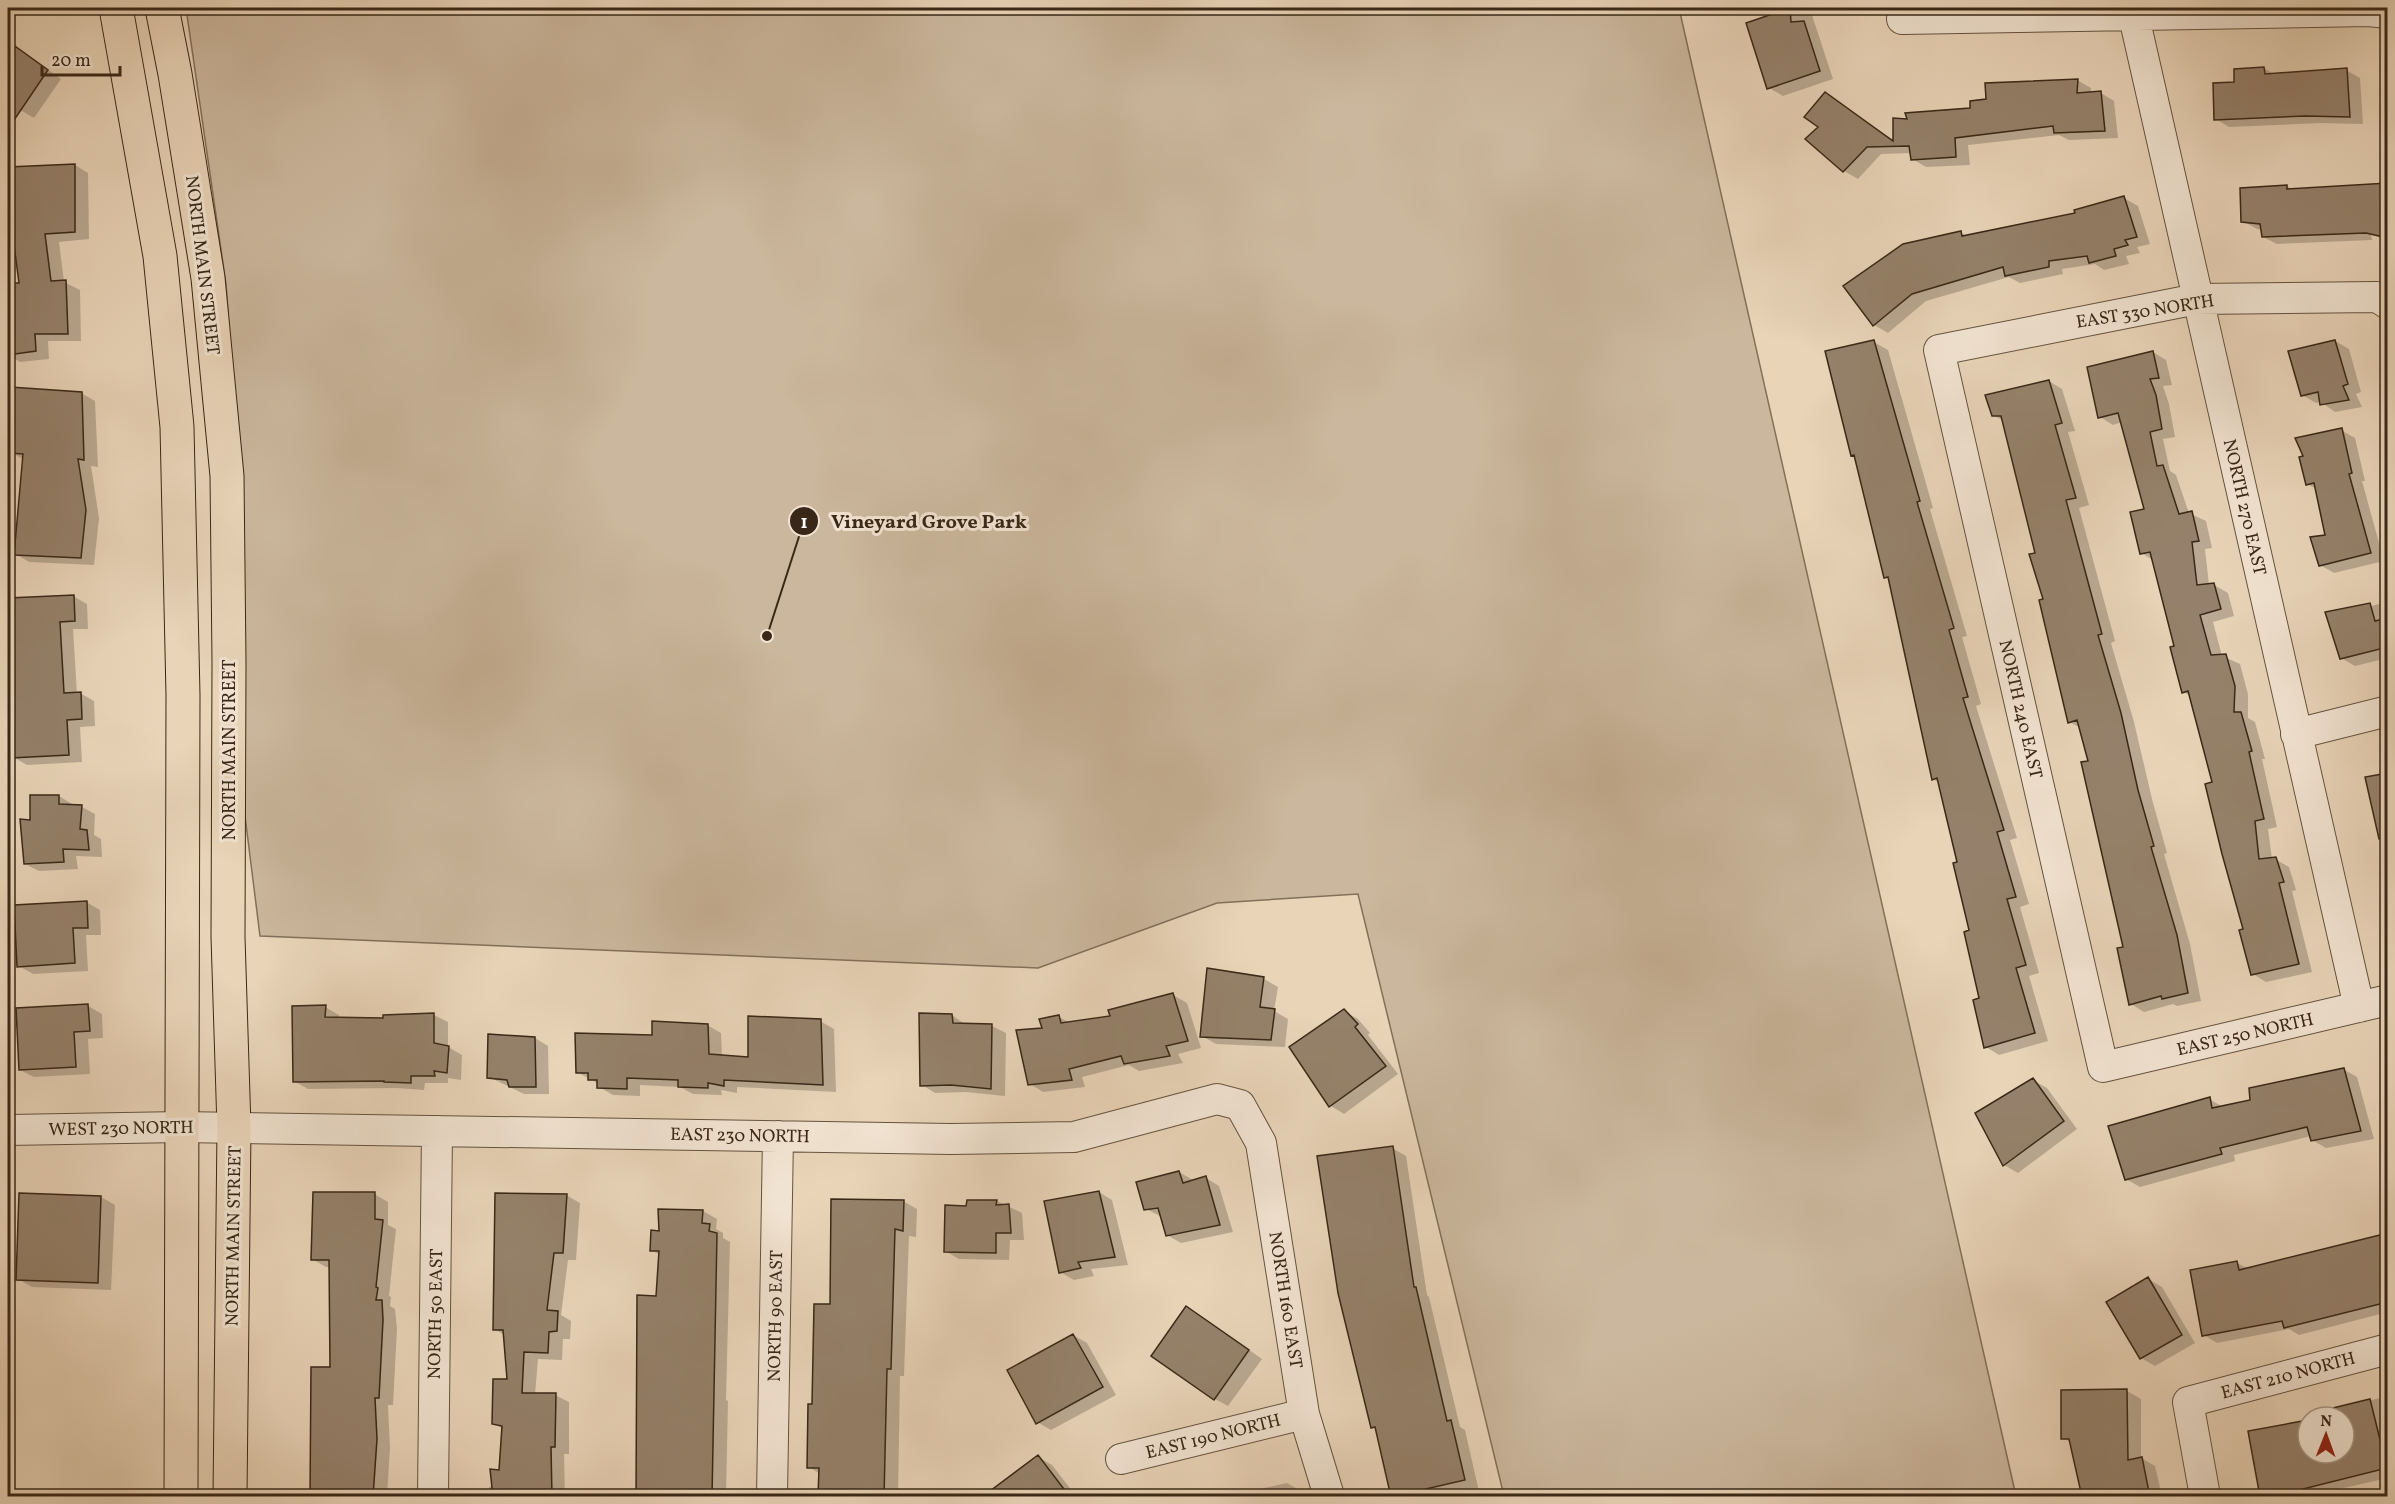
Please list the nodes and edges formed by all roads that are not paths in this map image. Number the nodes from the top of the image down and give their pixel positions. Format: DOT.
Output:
graph roads {
  1 [pos="116,8"];
  2 [pos="162,8"];
  3 [pos="2132,11"];
  4 [pos="2388,13"];
  5 [pos="1902,19"];
  6 [pos="2197,299"];
  7 [pos="2388,304"];
  8 [pos="1939,350"];
  9 [pos="2388,711"];
  10 [pos="2296,734"];
  11 [pos="2388,1000"];
  12 [pos="2359,1007"];
  13 [pos="2103,1067"];
  14 [pos="1240,1105"];
  15 [pos="181,1127"];
  16 [pos="234,1128"];
  17 [pos="8,1130"];
  18 [pos="437,1131"];
  19 [pos="778,1136"];
  20 [pos="2388,1348"];
  21 [pos="1304,1413"];
  22 [pos="1121,1459"];
  23 [pos="181,1497"];
  24 [pos="230,1497"];
  25 [pos="433,1497"];
  26 [pos="772,1497"];
  27 [pos="1329,1497"];
  28 [pos="2205,1497"];
  1 -- 15 [label="main road"];
  2 -- 16 [label="main road, NORTH MAIN STREET"];
  3 -- 4 [label="street"];
  3 -- 5 [label="street"];
  3 -- 6 [label="street, NORTH 270 EAST"];
  6 -- 7 [label="street, EAST 330 NORTH"];
  6 -- 8 [label="street, EAST 330 NORTH"];
  6 -- 10 [label="street, NORTH 270 EAST"];
  8 -- 13 [label="street, NORTH 240 EAST"];
  9 -- 10 [label="street"];
  10 -- 12 [label="street, NORTH 270 EAST"];
  11 -- 12 [label="street, EAST 250 NORTH"];
  12 -- 13 [label="street, EAST 250 NORTH"];
  14 -- 19 [label="street, EAST 230 NORTH"];
  14 -- 21 [label="street, NORTH 160 EAST"];
  15 -- 16 [label="street, WEST 230 NORTH"];
  15 -- 17 [label="street, WEST 230 NORTH"];
  15 -- 23 [label="main road"];
  16 -- 18 [label="street, EAST 230 NORTH"];
  16 -- 24 [label="main road, NORTH MAIN STREET"];
  18 -- 19 [label="street, EAST 230 NORTH"];
  18 -- 25 [label="street, NORTH 50 EAST"];
  19 -- 26 [label="street, NORTH 90 EAST"];
  20 -- 28 [label="street, EAST 210 NORTH"];
  21 -- 22 [label="street, EAST 190 NORTH"];
  21 -- 27 [label="street, NORTH 160 EAST"];
}
